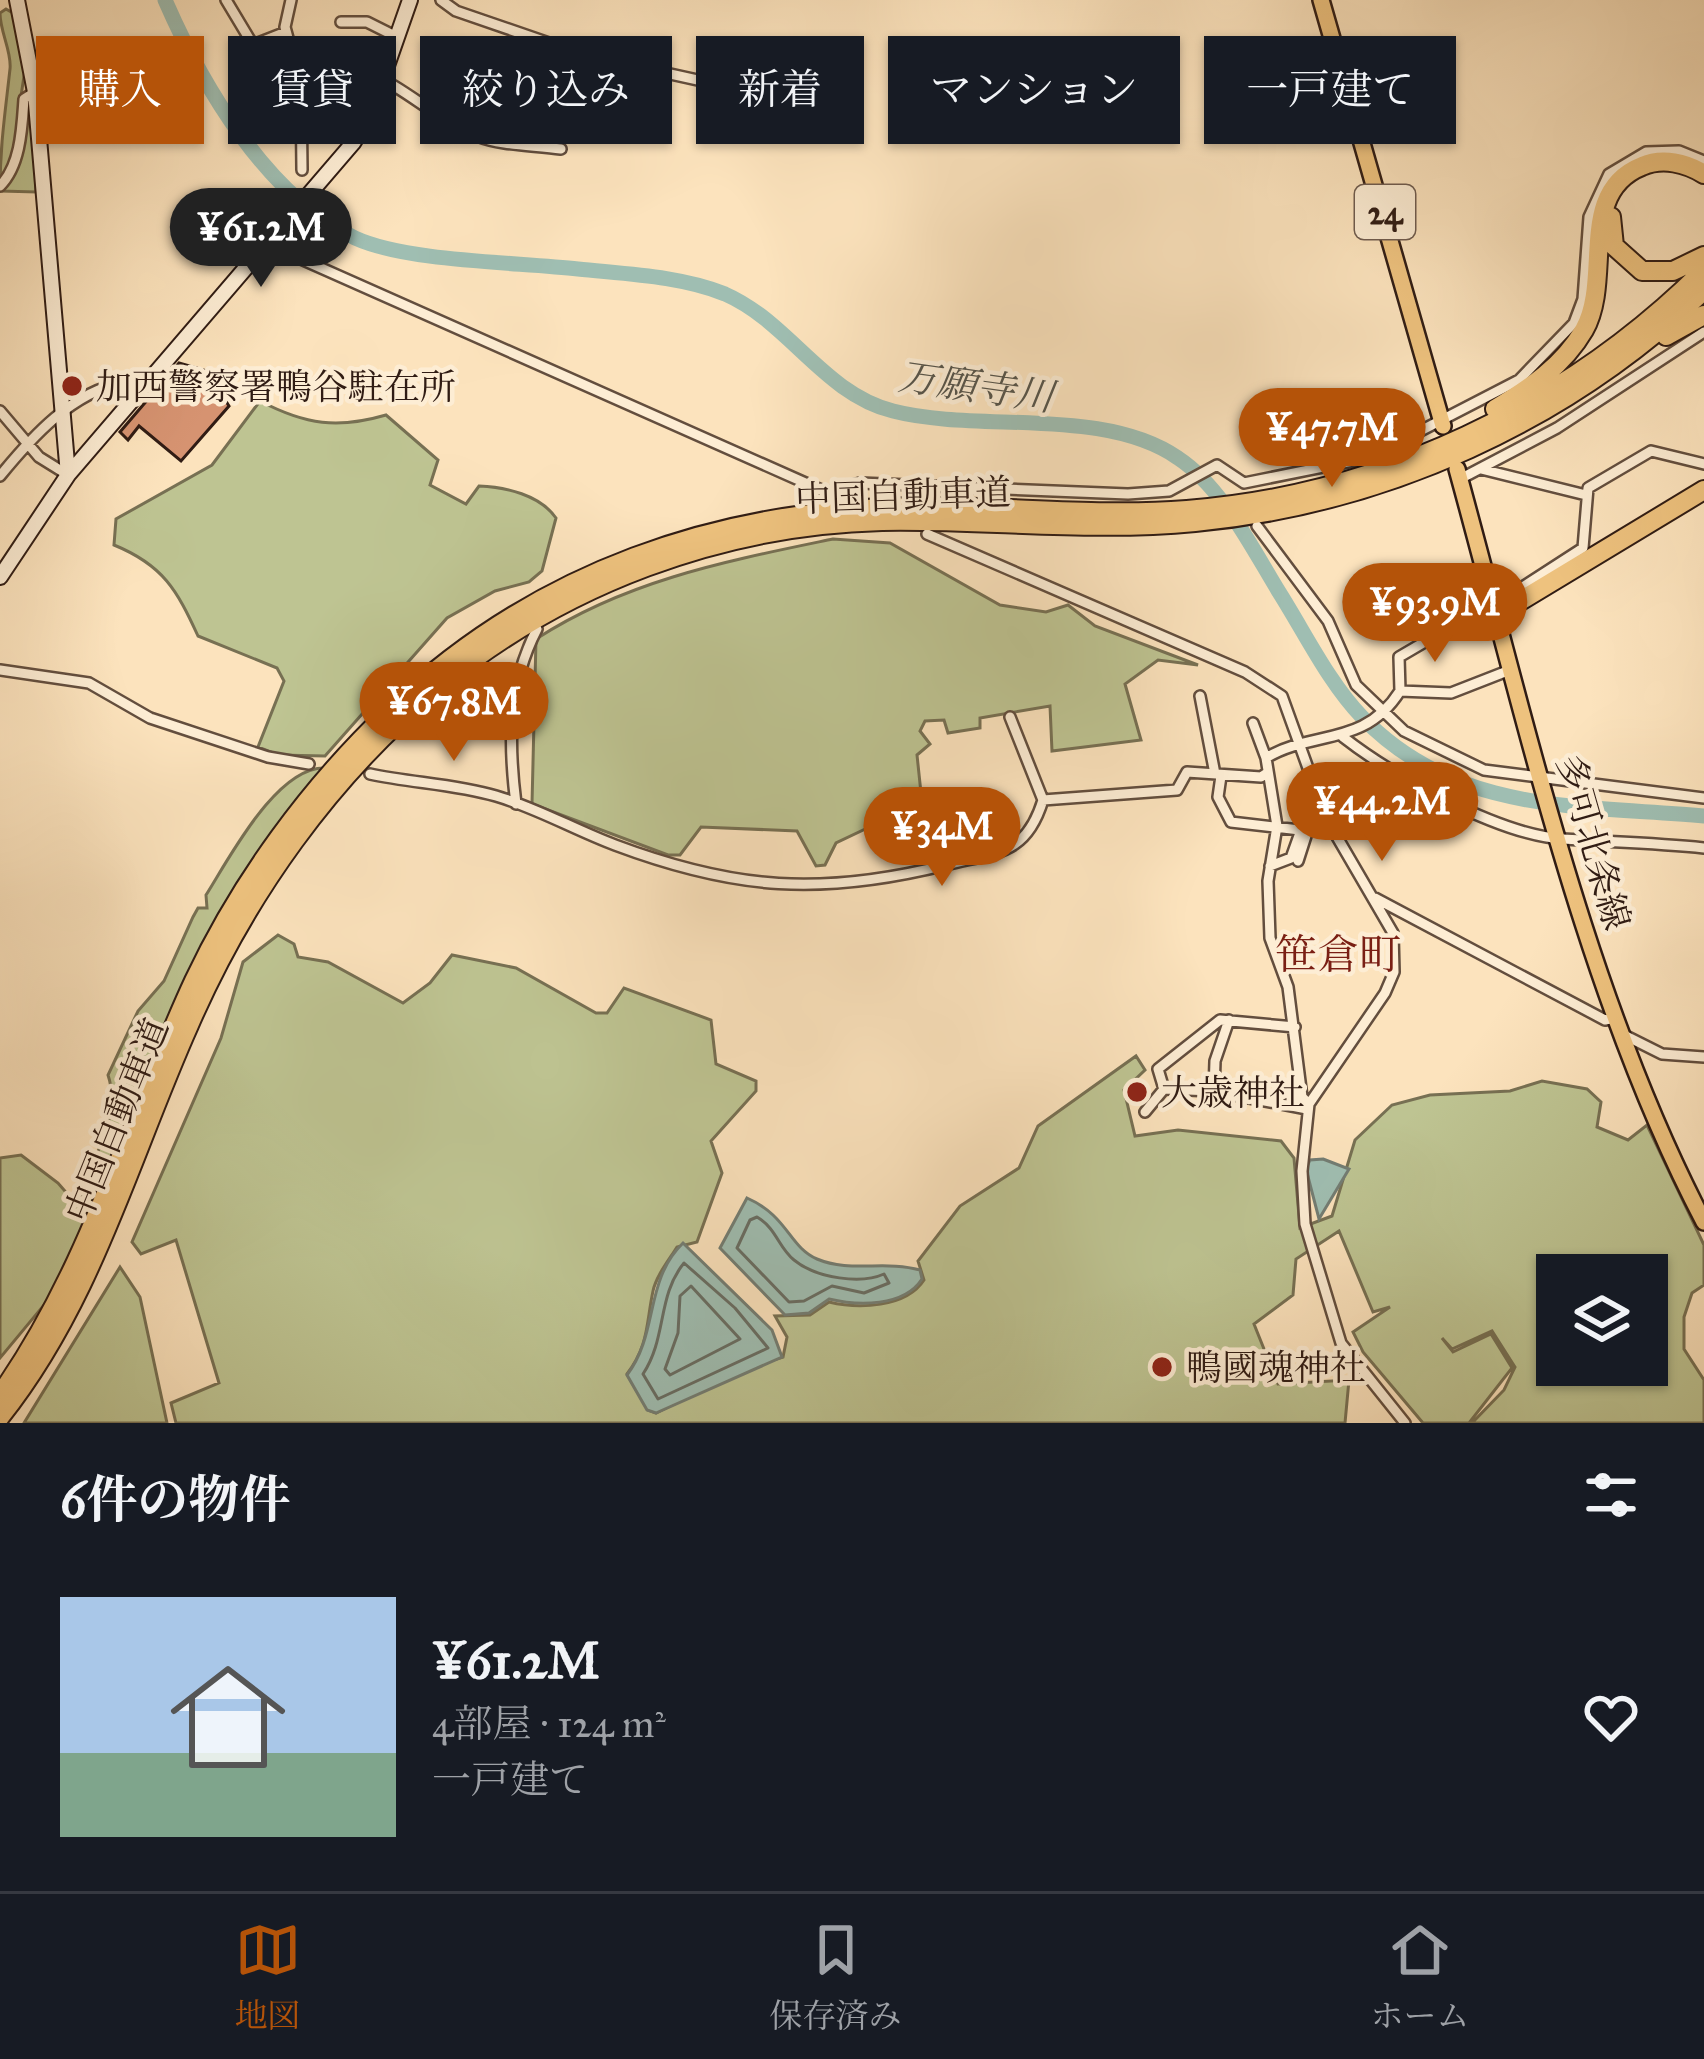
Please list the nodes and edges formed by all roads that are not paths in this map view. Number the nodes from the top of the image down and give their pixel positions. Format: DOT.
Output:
graph roads {
  1 [pos="16,0"];
  2 [pos="226,0"];
  3 [pos="292,0"];
  4 [pos="410,0"];
  5 [pos="441,0"];
  6 [pos="1321,0"];
  7 [pos="341,22"];
  8 [pos="286,32"];
  9 [pos="287,36"];
  10 [pos="398,37"];
  11 [pos="396,42"];
  12 [pos="696,80"];
  13 [pos="396,89"];
  14 [pos="35,92"];
  15 [pos="301,144"];
  16 [pos="352,144"];
  17 [pos="561,149"];
  18 [pos="1704,161"];
  19 [pos="302,170"];
  20 [pos="1704,174"];
  21 [pos="0,186"];
  22 [pos="1704,187"];
  23 [pos="267,244"];
  24 [pos="1704,256"];
  25 [pos="1704,270"];
  26 [pos="1704,290"];
  27 [pos="1704,315"];
  28 [pos="1704,332"];
  29 [pos="1605,371"];
  30 [pos="142,391"];
  31 [pos="0,411"];
  32 [pos="63,412"];
  33 [pos="1442,422"];
  34 [pos="27,443"];
  35 [pos="1704,464"];
  36 [pos="1481,469"];
  37 [pos="1458,474"];
  38 [pos="68,475"];
  39 [pos="0,476"];
  40 [pos="1345,482"];
  41 [pos="1704,490"];
  42 [pos="1586,495"];
  43 [pos="1704,502"];
  44 [pos="1253,514"];
  45 [pos="1192,516"];
  46 [pos="926,534"];
  47 [pos="0,577"];
  48 [pos="1490,588"];
  49 [pos="1497,615"];
  50 [pos="537,628"];
  51 [pos="1440,633"];
  52 [pos="0,670"];
  53 [pos="1512,670"];
  54 [pos="1400,691"];
  55 [pos="1200,696"];
  56 [pos="1380,714"];
  57 [pos="1010,717"];
  58 [pos="1252,723"];
  59 [pos="1346,735"];
  60 [pos="1297,746"];
  61 [pos="1266,758"];
  62 [pos="309,764"];
  63 [pos="1267,773"];
  64 [pos="370,774"];
  65 [pos="1218,775"];
  66 [pos="1544,778"];
  67 [pos="1704,798"];
  68 [pos="1043,800"];
  69 [pos="516,804"];
  70 [pos="1326,818"];
  71 [pos="1277,826"];
  72 [pos="1304,831"];
  73 [pos="1559,835"];
  74 [pos="1704,848"];
  75 [pos="1298,861"];
  76 [pos="1270,866"];
  77 [pos="1375,898"];
  78 [pos="1616,1018"];
  79 [pos="1229,1020"];
  80 [pos="1295,1027"];
  81 [pos="1624,1035"];
  82 [pos="1704,1057"];
  83 [pos="1165,1089"];
  84 [pos="1214,1091"];
  85 [pos="1308,1106"];
  86 [pos="1144,1112"];
  87 [pos="1704,1222"];
  88 [pos="0,1395"];
  89 [pos="0,1417"];
  90 [pos="1405,1423"];
  1 -- 14 [label="main road"];
  2 -- 8 [label="street"];
  3 -- 8 [label="street"];
  4 -- 10 [label="main road"];
  5 -- 12 [label="street"];
  6 -- 33 [label="main road, 24"];
  7 -- 10 [label="street"];
  8 -- 9 [label="street"];
  10 -- 11 [label="main road"];
  13 -- 17 [label="street"];
  14 -- 21 [label="street"];
  14 -- 32 [label="main road"];
  15 -- 19 [label="street"];
  16 -- 23 [label="main road"];
  18 -- 33 [label="street"];
  20 -- 40 [label="highway"];
  22 -- 24 [label="highway"];
  23 -- 30 [label="main road"];
  23 -- 33 [label="street"];
  25 -- 40 [label="highway, 中国自動車道"];
  26 -- 29 [label="highway, 中国自動車道"];
  27 -- 29 [label="highway"];
  28 -- 36 [label="street"];
  29 -- 44 [label="highway, 中国自動車道"];
  30 -- 32 [label="street"];
  30 -- 38 [label="main road"];
  31 -- 34 [label="street"];
  32 -- 34 [label="street"];
  32 -- 38 [label="main road"];
  34 -- 38 [label="street"];
  34 -- 39 [label="street"];
  35 -- 42 [label="street"];
  36 -- 37 [label="street"];
  36 -- 42 [label="street"];
  37 -- 48 [label="main road, 多可北条線"];
  38 -- 47 [label="main road"];
  40 -- 44 [label="highway, 中国自動車道"];
  41 -- 49 [label="highway"];
  42 -- 48 [label="street"];
  43 -- 49 [label="highway"];
  44 -- 45 [label="highway, 中国自動車道"];
  44 -- 56 [label="street"];
  45 -- 88 [label="highway, 中国自動車道"];
  45 -- 89 [label="highway, 中国自動車道"];
  46 -- 60 [label="street"];
  48 -- 49 [label="main road, 多可北条線"];
  49 -- 53 [label="main road, 多可北条線"];
  50 -- 69 [label="street"];
  51 -- 54 [label="street"];
  52 -- 62 [label="street"];
  53 -- 54 [label="street"];
  53 -- 66 [label="main road, 多可北条線"];
  54 -- 56 [label="street"];
  55 -- 65 [label="street"];
  56 -- 59 [label="street"];
  56 -- 66 [label="street"];
  57 -- 68 [label="street"];
  58 -- 61 [label="street"];
  59 -- 60 [label="street"];
  59 -- 73 [label="street"];
  60 -- 61 [label="street"];
  60 -- 70 [label="street"];
  61 -- 63 [label="street"];
  63 -- 65 [label="street"];
  63 -- 71 [label="street"];
  64 -- 69 [label="street"];
  65 -- 68 [label="street"];
  65 -- 71 [label="street"];
  66 -- 67 [label="street"];
  66 -- 73 [label="main road, 多可北条線"];
  68 -- 69 [label="street"];
  70 -- 72 [label="street"];
  70 -- 77 [label="street"];
  71 -- 72 [label="street"];
  71 -- 76 [label="street"];
  72 -- 75 [label="street"];
  72 -- 76 [label="street"];
  73 -- 74 [label="street"];
  73 -- 78 [label="main road, 多可北条線"];
  76 -- 80 [label="street"];
  77 -- 78 [label="street"];
  77 -- 85 [label="street"];
  78 -- 81 [label="main road, 多可北条線"];
  79 -- 80 [label="street"];
  79 -- 83 [label="street"];
  79 -- 84 [label="street"];
  80 -- 85 [label="street"];
  81 -- 82 [label="street"];
  81 -- 87 [label="main road, 多可北条線"];
  83 -- 84 [label="street"];
  83 -- 86 [label="street"];
  84 -- 85 [label="street"];
  85 -- 90 [label="street"];
}
